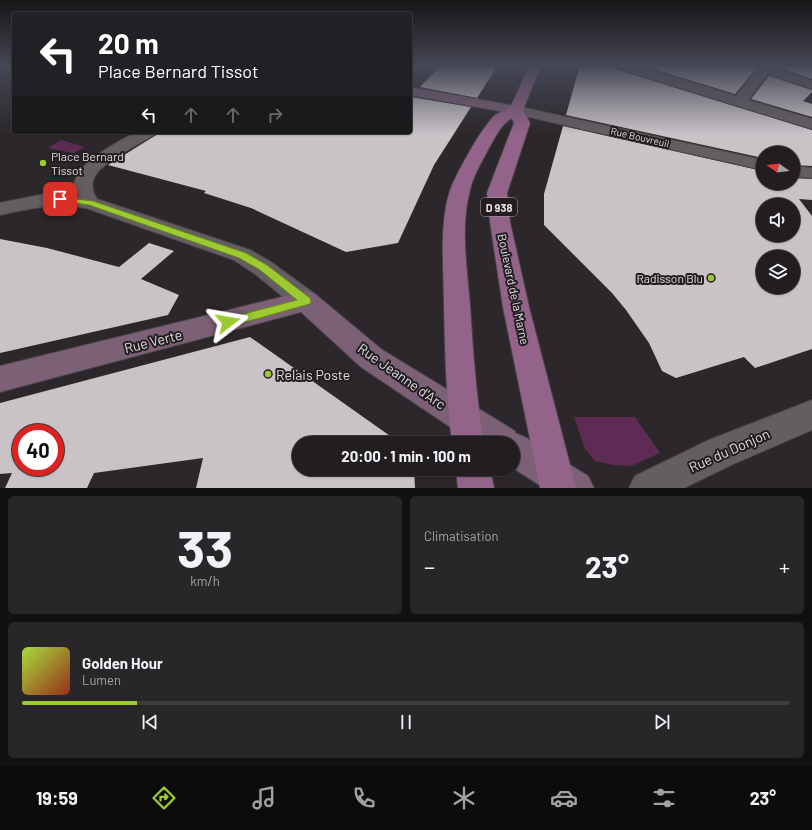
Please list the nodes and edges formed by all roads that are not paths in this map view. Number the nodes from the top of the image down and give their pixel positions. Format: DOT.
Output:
graph roads {
  1 [pos="525,88"];
  2 [pos="693,88"];
  3 [pos="751,88"];
  4 [pos="412,91"];
  5 [pos="740,102"];
  6 [pos="516,110"];
  7 [pos="812,124"];
  8 [pos="145,134"];
  9 [pos="756,163"];
  10 [pos="800,172"];
  11 [pos="812,174"];
  12 [pos="90,203"];
  13 [pos="0,209"];
  14 [pos="306,301"];
  15 [pos="0,379"];
  16 [pos="812,415"];
  17 [pos="466,431"];
  18 [pos="481,436"];
  19 [pos="520,454"];
  20 [pos="474,476"];
  21 [pos="563,483"];
  22 [pos="476,488"];
  23 [pos="647,488"];
  1 -- 6 [label="main road"];
  2 -- 5 [label="street"];
  3 -- 5 [label="street"];
  4 -- 6 [label="street"];
  5 -- 7 [label="street"];
  6 -- 9 [label="street, Rue Bouvreuil"];
  6 -- 17 [label="main road"];
  6 -- 21 [label="main road, Boulevard de la Marne / D 938"];
  8 -- 12 [label="street"];
  10 -- 11 [label="street"];
  12 -- 13 [label="street"];
  12 -- 14 [label="street"];
  14 -- 15 [label="street, Rue Verte"];
  14 -- 17 [label="street, Rue Jeanne d'Arc"];
  16 -- 23 [label="street, Rue du Donjon"];
  17 -- 18 [label="street, Rue Jeanne d'Arc"];
  19 -- 21 [label="street"];
  20 -- 22 [label="main road"];
}
